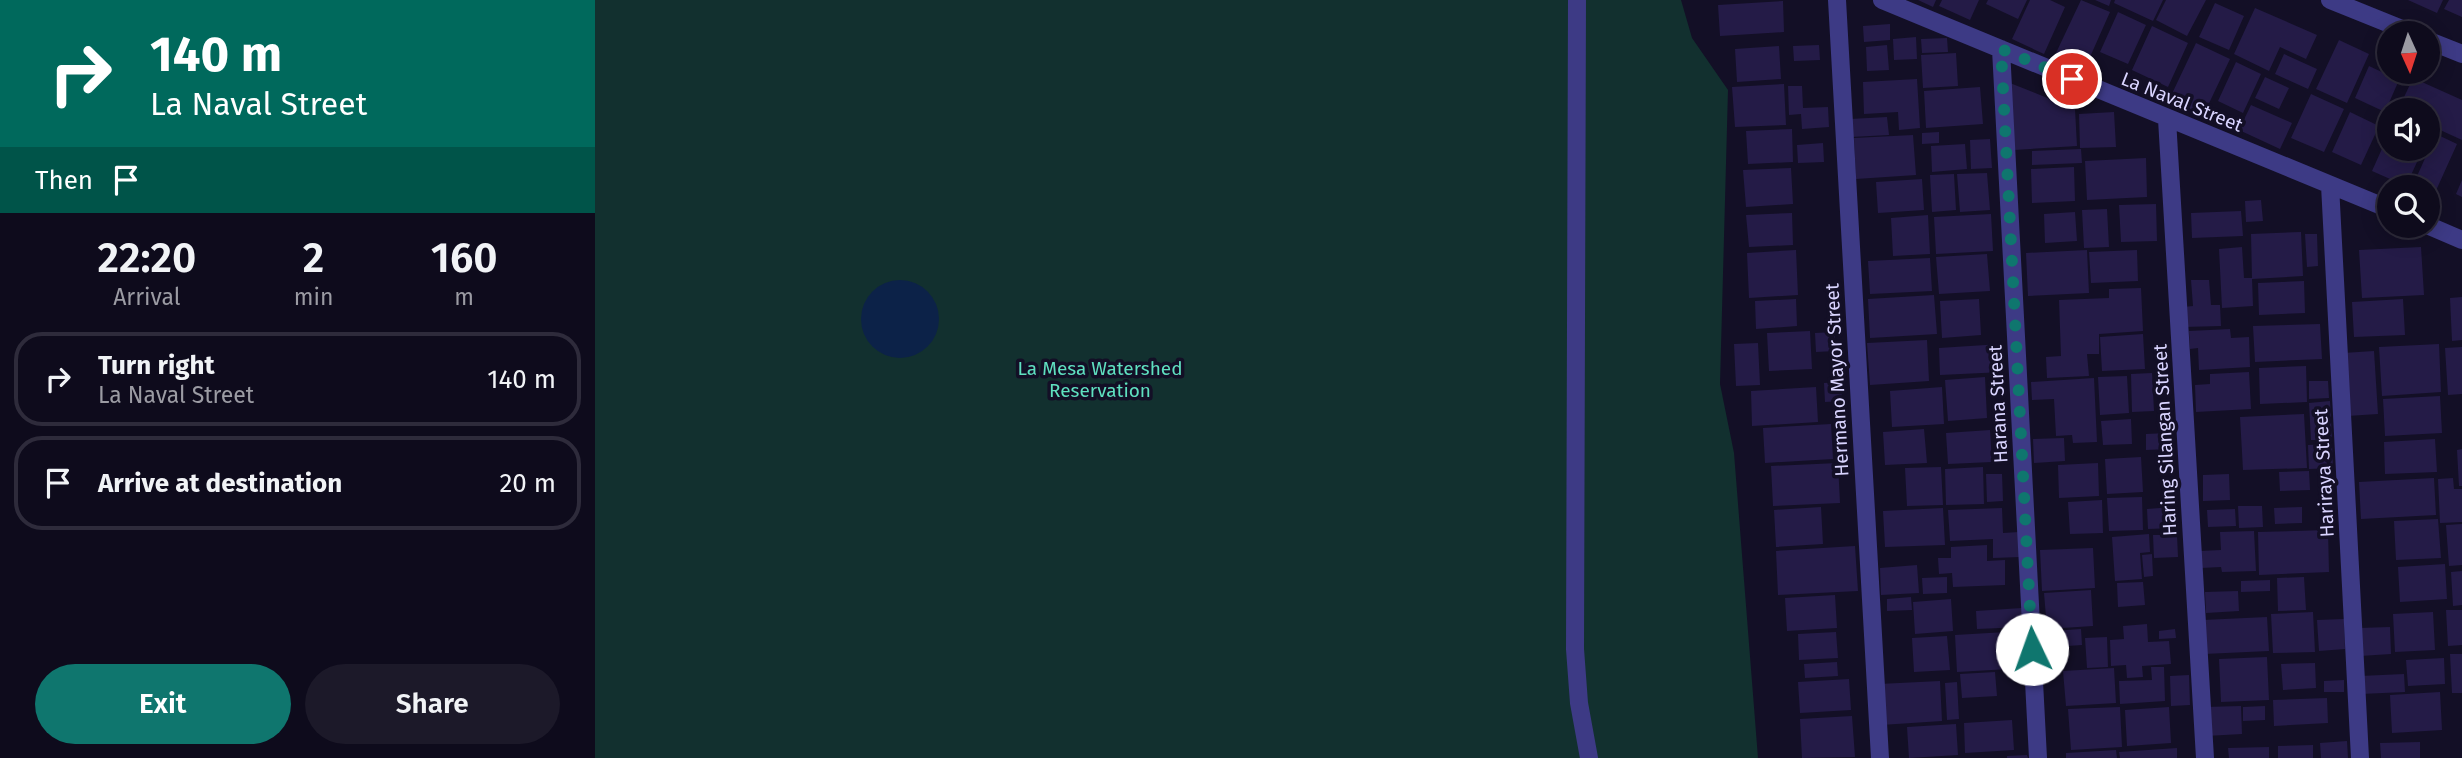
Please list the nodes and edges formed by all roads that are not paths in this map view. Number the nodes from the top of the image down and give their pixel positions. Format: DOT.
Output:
graph roads {
  1 [pos="1577,0"];
  2 [pos="1837,0"];
  3 [pos="1882,0"];
  4 [pos="2330,0"];
  5 [pos="2382,21"];
  6 [pos="2440,45"];
  7 [pos="2001,49"];
  8 [pos="2462,54"];
  9 [pos="2167,119"];
  10 [pos="2330,185"];
  11 [pos="2377,204"];
  12 [pos="2440,231"];
  13 [pos="2462,240"];
  14 [pos="1589,758"];
  15 [pos="1880,758"];
  16 [pos="2038,758"];
  17 [pos="2205,758"];
  18 [pos="2360,758"];
  1 -- 14 [label="street"];
  2 -- 15 [label="street, Hermano Mayor Street"];
  3 -- 7 [label="street, La Naval Street"];
  4 -- 5 [label="street"];
  6 -- 8 [label="street"];
  7 -- 9 [label="street, La Naval Street"];
  7 -- 16 [label="street, Harana Street"];
  9 -- 10 [label="street, La Naval Street"];
  9 -- 17 [label="street, Haring Silangan Street"];
  10 -- 11 [label="street, La Naval Street"];
  10 -- 18 [label="street, Hariraya Street"];
  12 -- 13 [label="street"];
}
